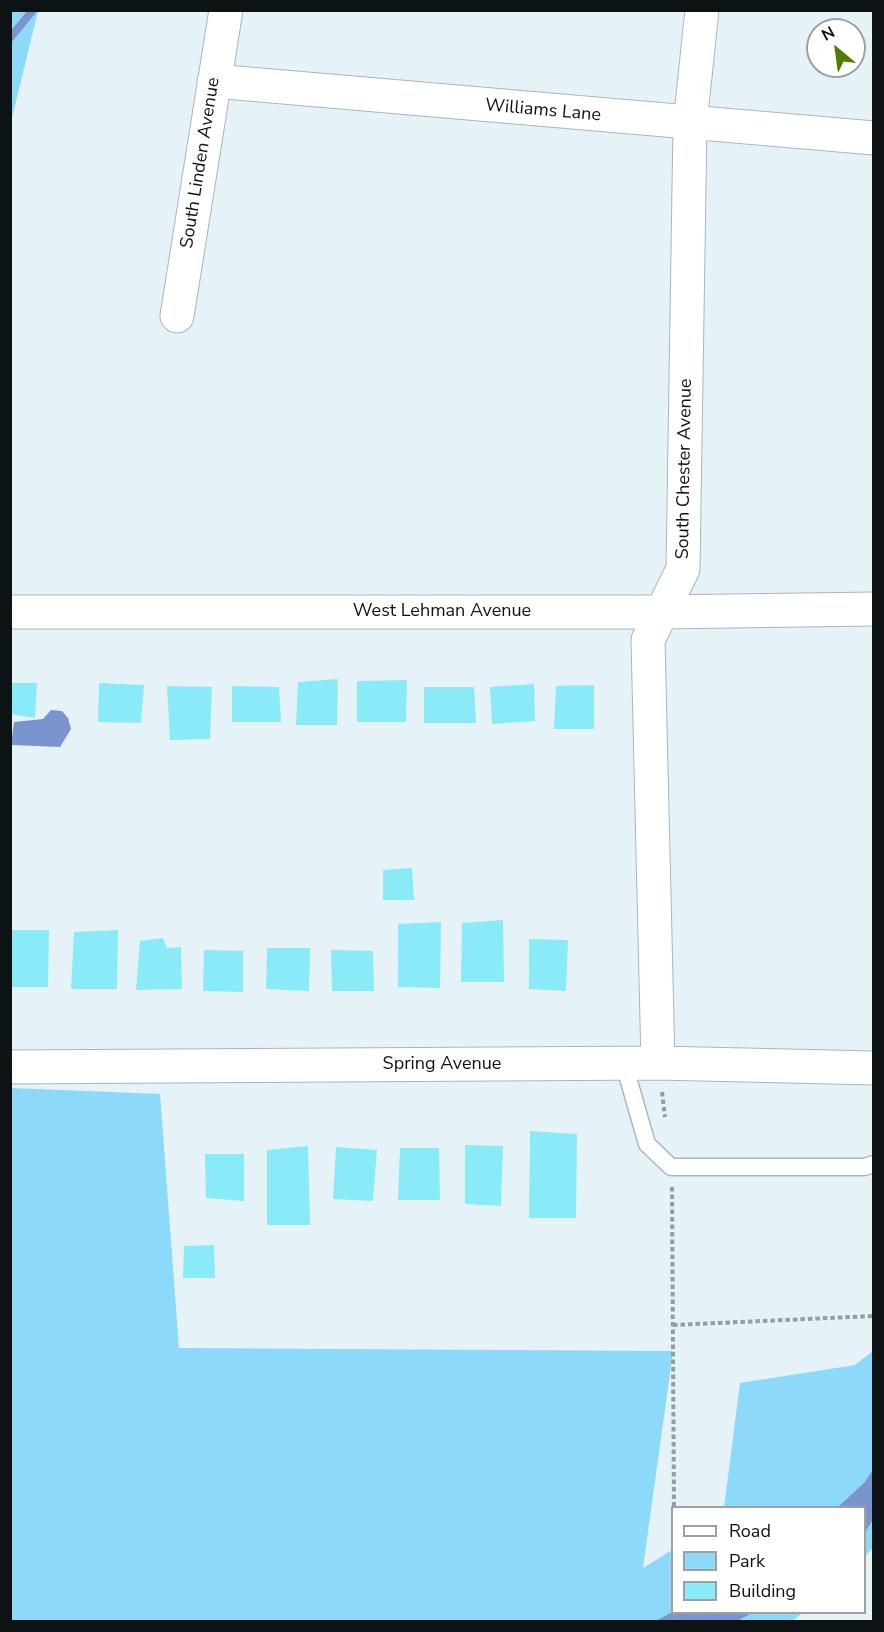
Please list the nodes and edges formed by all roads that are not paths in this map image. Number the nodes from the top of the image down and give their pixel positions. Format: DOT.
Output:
graph roads {
  1 [pos="226,10"];
  2 [pos="702,10"];
  3 [pos="214,81"];
  4 [pos="690,124"];
  5 [pos="873,138"];
  6 [pos="177,316"];
  7 [pos="873,609"];
  8 [pos="10,612"];
  9 [pos="660,612"];
  10 [pos="658,1063"];
  11 [pos="624,1064"];
  12 [pos="10,1067"];
  13 [pos="873,1068"];
  14 [pos="873,1164"];
  1 -- 3 [label="street, South Linden Avenue"];
  2 -- 4 [label="street, South Chester Avenue"];
  3 -- 4 [label="street, Williams Lane"];
  3 -- 6 [label="street, South Linden Avenue"];
  4 -- 5 [label="street, Williams Lane"];
  4 -- 9 [label="street, South Chester Avenue"];
  7 -- 9 [label="street, West Lehman Avenue"];
  8 -- 9 [label="street, West Lehman Avenue"];
  9 -- 10 [label="street, South Chester Avenue"];
  10 -- 11 [label="street, Spring Avenue"];
  10 -- 13 [label="street, Spring Avenue"];
  11 -- 12 [label="street, Spring Avenue"];
  11 -- 14 [label="lane"];
}
